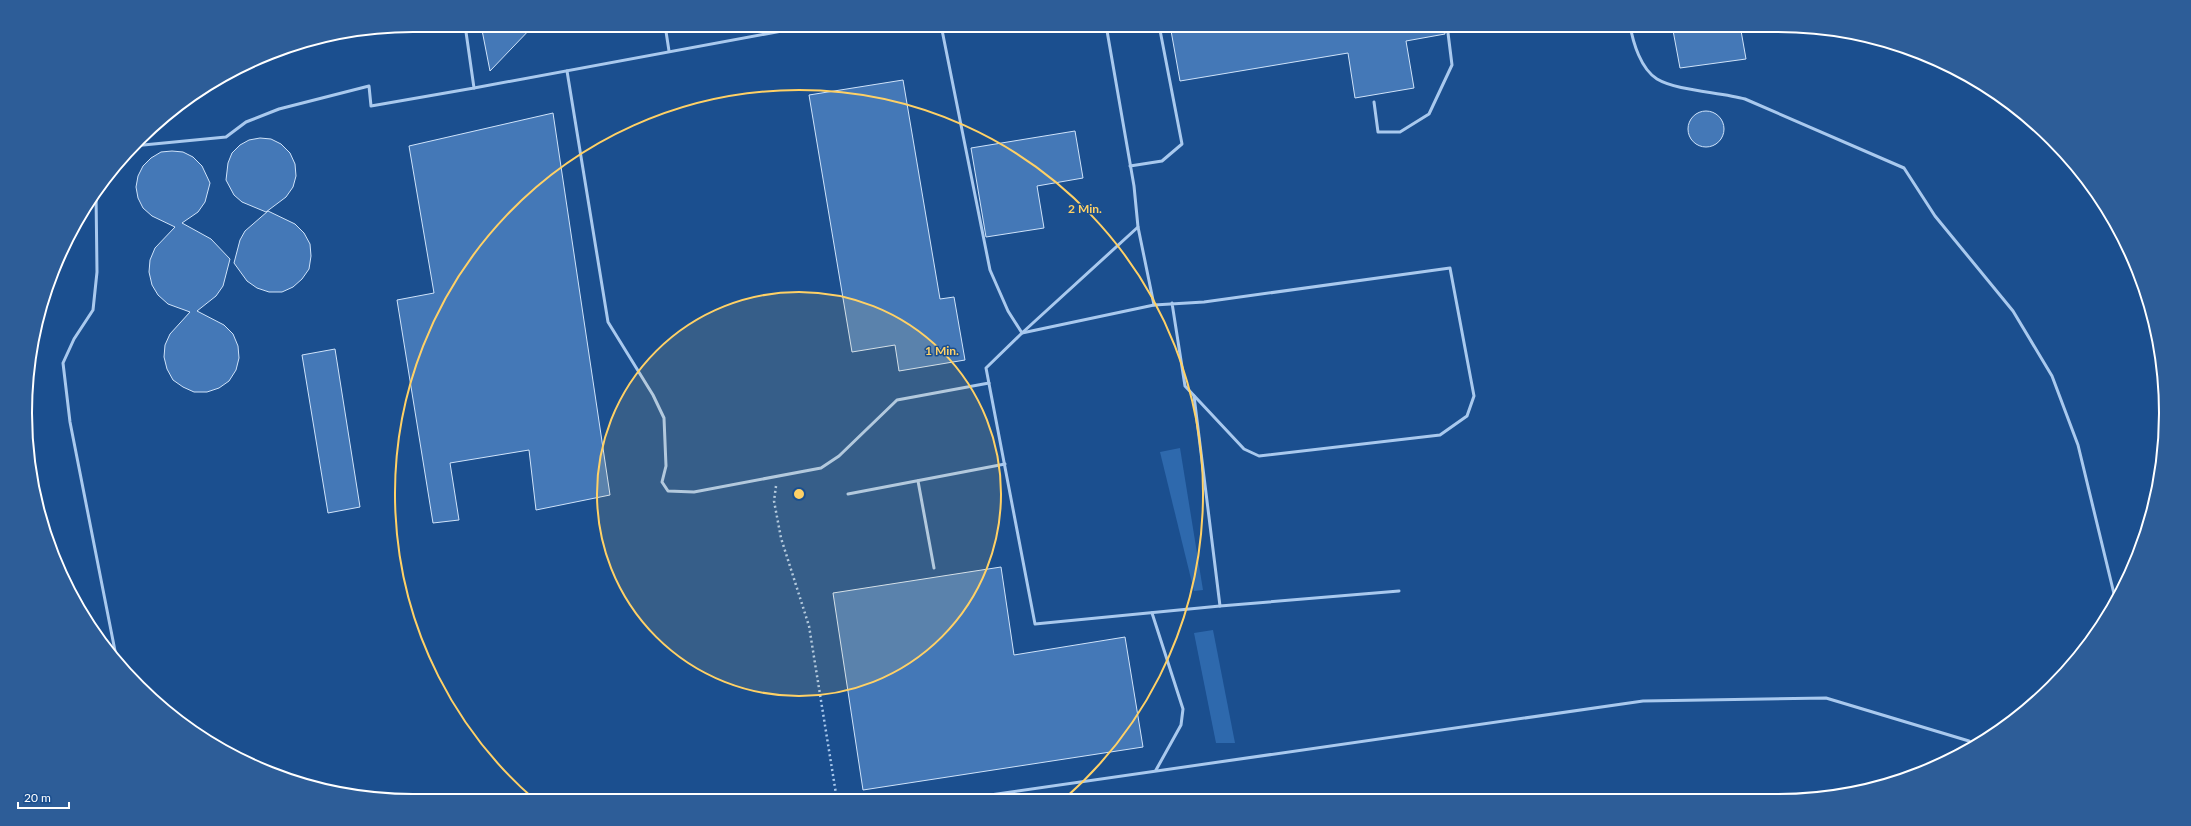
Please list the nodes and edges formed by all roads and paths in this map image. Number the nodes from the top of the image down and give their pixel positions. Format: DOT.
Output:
graph roads {
  1 [pos="466,32"];
  2 [pos="666,32"];
  3 [pos="775,32"];
  4 [pos="942,32"];
  5 [pos="1107,32"];
  6 [pos="1160,32"];
  7 [pos="1448,32"];
  8 [pos="1631,32"];
  9 [pos="669,51"];
  10 [pos="566,71"];
  11 [pos="474,88"];
  12 [pos="1374,102"];
  13 [pos="143,145"];
  14 [pos="1130,166"];
  15 [pos="96,201"];
  16 [pos="1138,227"];
  17 [pos="1172,303"];
  18 [pos="1154,305"];
  19 [pos="1022,333"];
  20 [pos="989,383"];
  21 [pos="1194,396"];
  22 [pos="1005,464"];
  23 [pos="776,477"];
  24 [pos="918,481"];
  25 [pos="848,494"];
  26 [pos="934,568"];
  27 [pos="1399,590"];
  28 [pos="2114,593"];
  29 [pos="1220,606"];
  30 [pos="1152,613"];
  31 [pos="115,649"];
  32 [pos="1969,742"];
  33 [pos="1156,770"];
  34 [pos="836,794"];
  35 [pos="995,794"];
  1 -- 11 [label="lane"];
  2 -- 9 [label="lane"];
  3 -- 9 [label="lane"];
  4 -- 19 [label="lane"];
  5 -- 14 [label="lane"];
  6 -- 14 [label="lane"];
  7 -- 12 [label="lane"];
  8 -- 28 [label="lane"];
  9 -- 10 [label="lane"];
  10 -- 11 [label="lane"];
  10 -- 23 [label="lane"];
  11 -- 13 [label="lane"];
  14 -- 16 [label="lane"];
  15 -- 31 [label="lane"];
  16 -- 18 [label="lane"];
  16 -- 19 [label="lane"];
  17 -- 18 [label="lane"];
  17 -- 21 [label="lane"];
  17 -- 21 [label="lane"];
  18 -- 19 [label="lane"];
  19 -- 20 [label="lane"];
  20 -- 22 [label="lane"];
  20 -- 23 [label="lane"];
  21 -- 29 [label="lane"];
  22 -- 24 [label="lane"];
  22 -- 30 [label="lane"];
  23 -- 34 [label="path"];
  24 -- 25 [label="lane"];
  24 -- 26 [label="lane"];
  27 -- 29 [label="lane"];
  29 -- 30 [label="lane"];
  30 -- 33 [label="lane"];
  32 -- 33 [label="lane"];
  33 -- 35 [label="lane"];
}
